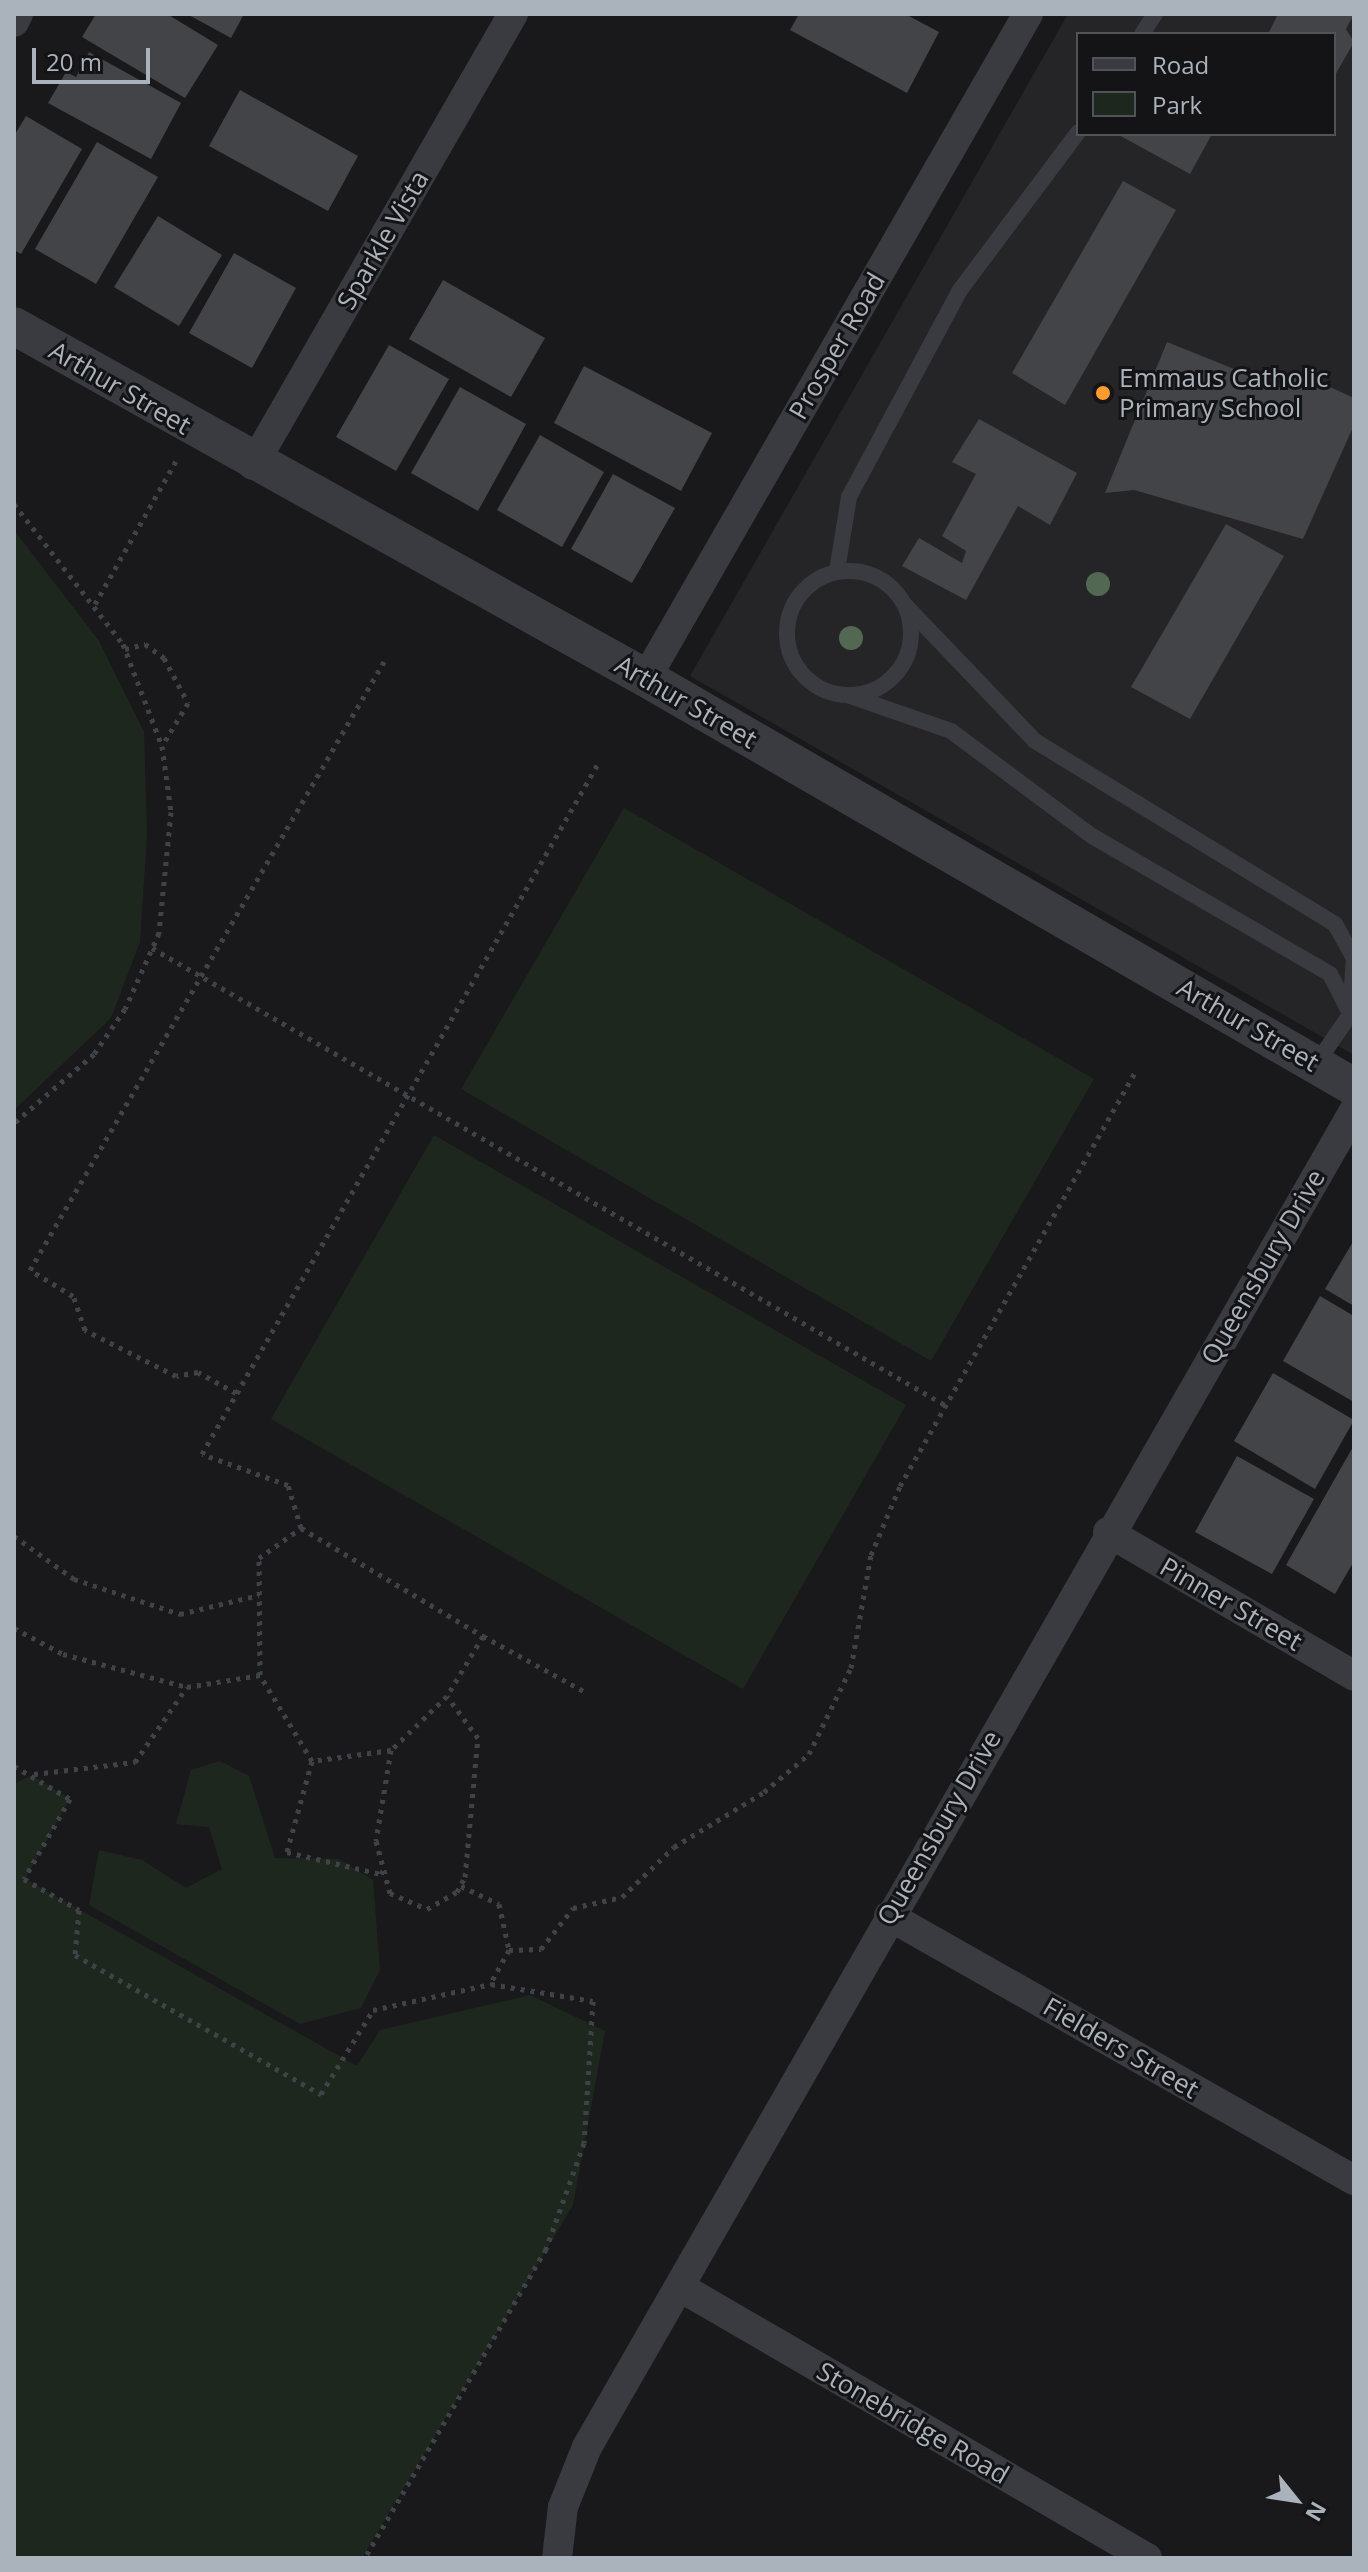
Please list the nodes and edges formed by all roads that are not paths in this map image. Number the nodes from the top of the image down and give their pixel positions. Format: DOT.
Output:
graph roads {
  1 [pos="18,14"];
  2 [pos="513,14"];
  3 [pos="1028,14"];
  4 [pos="1155,14"];
  5 [pos="14,22"];
  6 [pos="1143,32"];
  7 [pos="1076,135"];
  8 [pos="14,326"];
  9 [pos="253,465"];
  10 [pos="837,571"];
  11 [pos="906,606"];
  12 [pos="646,678"];
  13 [pos="850,696"];
  14 [pos="1352,1012"];
  15 [pos="1316,1064"];
  16 [pos="1354,1087"];
  17 [pos="1354,1111"];
  18 [pos="1108,1532"];
  19 [pos="1354,1676"];
  20 [pos="889,1916"];
  21 [pos="1354,2180"];
  22 [pos="680,2287"];
  23 [pos="557,2558"];
  24 [pos="1147,2558"];
  1 -- 5 [label="street"];
  2 -- 9 [label="street, Sparkle Vista"];
  3 -- 12 [label="street, Prosper Road"];
  4 -- 6 [label="lane"];
  7 -- 10 [label="lane"];
  8 -- 9 [label="street, Arthur Street"];
  9 -- 12 [label="street, Arthur Street"];
  10 -- 11 [label="lane"];
  10 -- 13 [label="lane"];
  11 -- 13 [label="lane"];
  11 -- 14 [label="lane"];
  12 -- 15 [label="street, Arthur Street"];
  13 -- 14 [label="lane"];
  14 -- 15 [label="lane"];
  15 -- 16 [label="street, Arthur Street"];
  17 -- 18 [label="street, Queensbury Drive"];
  18 -- 19 [label="street, Pinner Street"];
  18 -- 20 [label="street, Queensbury Drive"];
  20 -- 21 [label="street, Fielders Street"];
  20 -- 22 [label="street, Queensbury Drive"];
  22 -- 23 [label="street, Queensbury Drive"];
  22 -- 24 [label="street, Stonebridge Road"];
}
